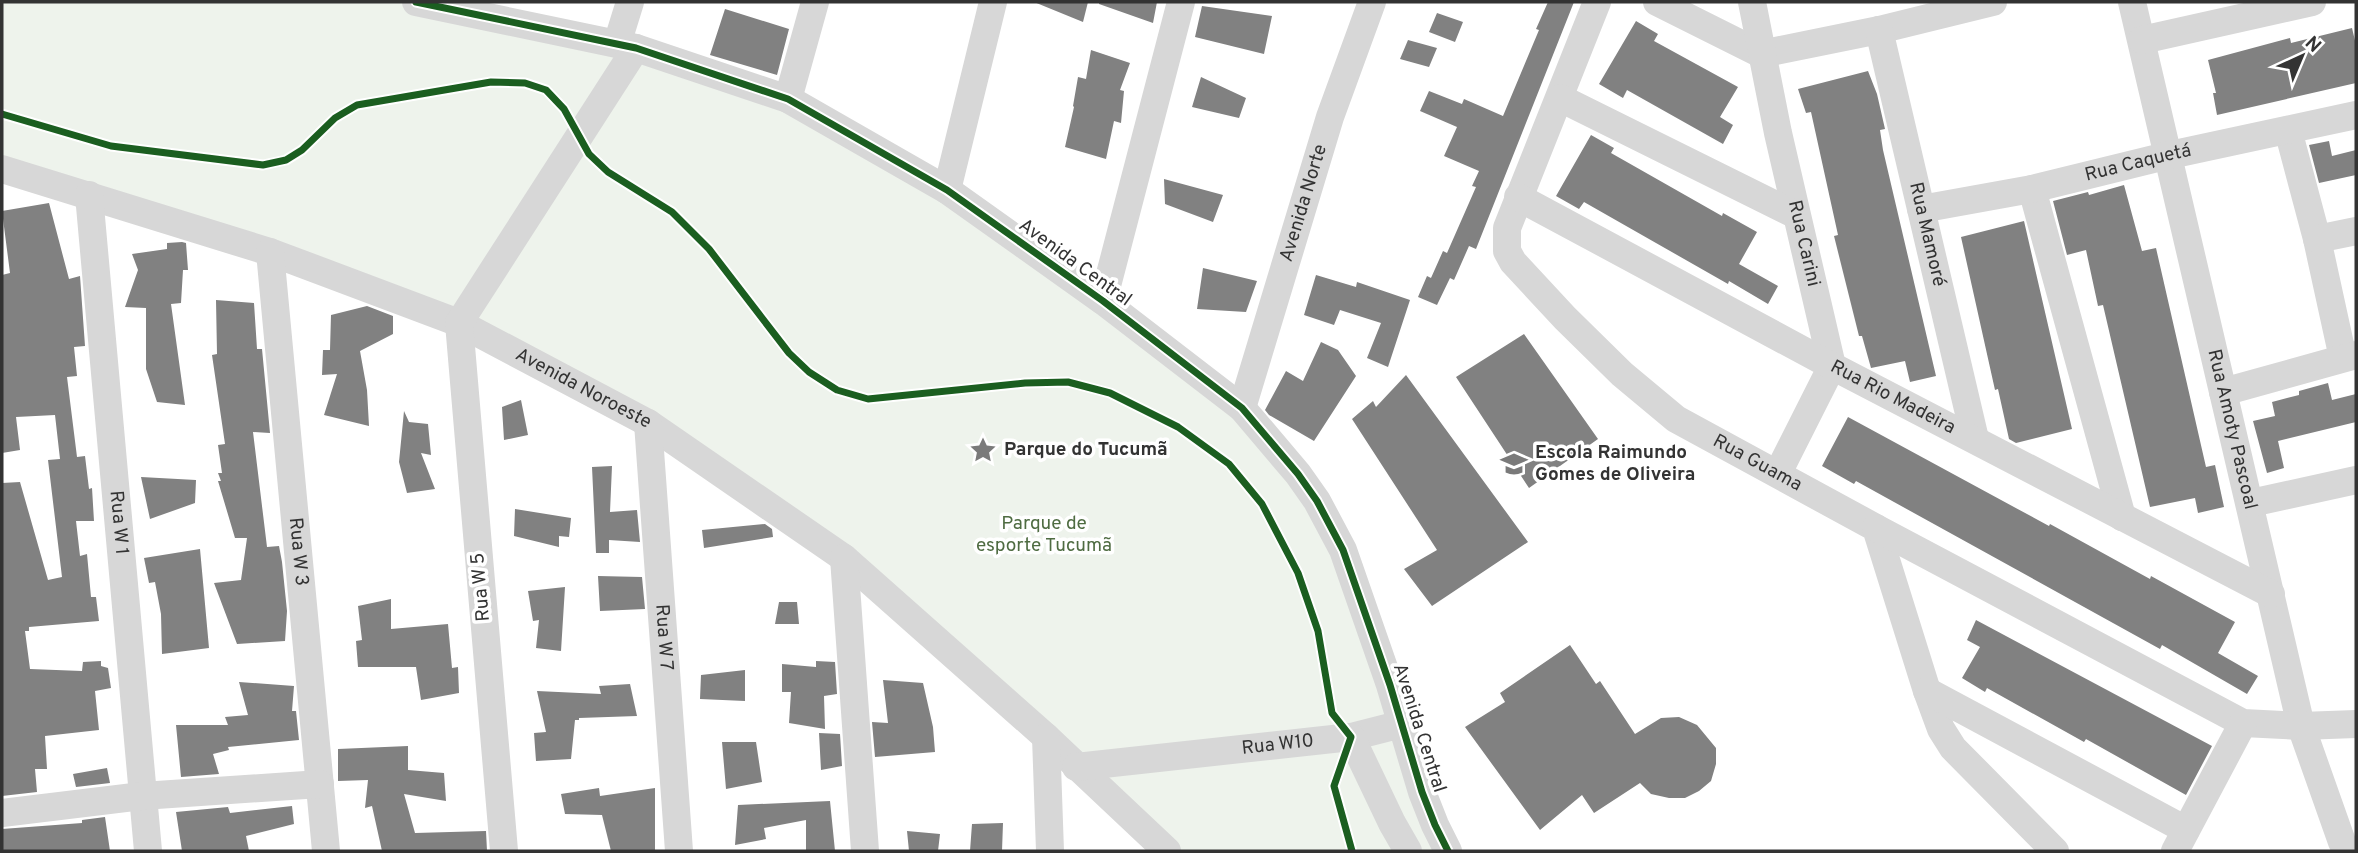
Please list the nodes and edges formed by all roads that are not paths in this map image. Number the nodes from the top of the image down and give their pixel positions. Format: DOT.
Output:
graph roads {
  1 [pos="630,2"];
  2 [pos="815,2"];
  3 [pos="993,2"];
  4 [pos="1181,2"];
  5 [pos="1372,2"];
  6 [pos="1597,2"];
  7 [pos="1657,2"];
  8 [pos="1752,2"];
  9 [pos="1993,2"];
  10 [pos="2132,2"];
  11 [pos="2312,2"];
  12 [pos="434,4"];
  13 [pos="1879,30"];
  14 [pos="2142,40"];
  15 [pos="626,46"];
  16 [pos="1761,54"];
  17 [pos="1560,98"];
  18 [pos="788,99"];
  19 [pos="2356,115"];
  20 [pos="2288,130"];
  21 [pos="2169,155"];
  22 [pos="2,169"];
  23 [pos="947,190"];
  24 [pos="2032,190"];
  25 [pos="89,195"];
  26 [pos="1518,197"];
  27 [pos="1921,209"];
  28 [pos="1796,215"];
  29 [pos="2356,231"];
  30 [pos="2316,239"];
  31 [pos="270,252"];
  32 [pos="1103,301"];
  33 [pos="459,323"];
  34 [pos="2350,356"];
  35 [pos="1832,366"];
  36 [pos="2223,392"];
  37 [pos="1242,408"];
  38 [pos="648,423"];
  39 [pos="1975,439"];
  40 [pos="1778,473"];
  41 [pos="2356,480"];
  42 [pos="2251,503"];
  43 [pos="2122,517"];
  44 [pos="1876,528"];
  45 [pos="844,558"];
  46 [pos="2271,594"];
  47 [pos="1927,691"];
  48 [pos="2243,723"];
  49 [pos="1402,724"];
  50 [pos="2356,724"];
  51 [pos="2301,726"];
  52 [pos="1046,737"];
  53 [pos="1351,737"];
  54 [pos="1076,767"];
  55 [pos="320,784"];
  56 [pos="142,796"];
  57 [pos="2,813"];
  58 [pos="2181,840"];
  59 [pos="2348,845"];
  60 [pos="148,851"];
  61 [pos="326,851"];
  62 [pos="504,851"];
  63 [pos="679,851"];
  64 [pos="865,851"];
  65 [pos="1050,851"];
  66 [pos="1167,851"];
  67 [pos="1408,851"];
  68 [pos="1448,851"];
  69 [pos="2055,851"];
  1 -- 15 [label="street"];
  2 -- 18 [label="street"];
  3 -- 23 [label="street"];
  4 -- 32 [label="street"];
  5 -- 37 [label="street, Avenida Norte"];
  6 -- 17 [label="street, Rua Guama"];
  7 -- 16 [label="street"];
  8 -- 16 [label="street, Rua Carini"];
  9 -- 13 [label="street"];
  10 -- 14 [label="street, Rua Amoty Pascoal"];
  11 -- 14 [label="street"];
  12 -- 15 [label="street, Avenida Central"];
  13 -- 16 [label="street"];
  13 -- 27 [label="street, Rua Mamoré"];
  14 -- 21 [label="street, Rua Amoty Pascoal"];
  15 -- 18 [label="street, Avenida Central"];
  15 -- 33 [label="street"];
  16 -- 28 [label="street, Rua Carini"];
  17 -- 26 [label="street, Rua Guama"];
  17 -- 28 [label="street"];
  18 -- 23 [label="street, Avenida Central"];
  19 -- 20 [label="street, Rua Caquetá"];
  20 -- 21 [label="street, Rua Caquetá"];
  20 -- 30 [label="street"];
  21 -- 24 [label="street, Rua Caquetá"];
  21 -- 36 [label="street, Rua Amoty Pascoal"];
  22 -- 25 [label="street, Avenida Noroeste"];
  23 -- 32 [label="street, Avenida Central"];
  24 -- 27 [label="street, Rua Caquetá"];
  24 -- 43 [label="street"];
  25 -- 31 [label="street, Avenida Noroeste"];
  25 -- 56 [label="street, Rua W 1"];
  26 -- 35 [label="street, Rua Rio Madeira"];
  26 -- 40 [label="street, Rua Guama"];
  27 -- 39 [label="street, Rua Mamoré"];
  28 -- 35 [label="street, Rua Carini"];
  29 -- 30 [label="street"];
  30 -- 34 [label="street"];
  31 -- 33 [label="street, Avenida Noroeste"];
  31 -- 55 [label="street, Rua W 3"];
  32 -- 37 [label="street, Avenida Central"];
  33 -- 38 [label="street, Avenida Noroeste"];
  33 -- 62 [label="street, Rua W 5"];
  34 -- 36 [label="street"];
  35 -- 39 [label="street, Rua Rio Madeira"];
  35 -- 40 [label="street"];
  36 -- 42 [label="street, Rua Amoty Pascoal"];
  37 -- 49 [label="street, Avenida Central"];
  38 -- 45 [label="street, Avenida Noroeste"];
  38 -- 63 [label="street, Rua W 7"];
  39 -- 43 [label="street, Rua Rio Madeira"];
  40 -- 44 [label="street, Rua Guama"];
  41 -- 42 [label="street"];
  42 -- 46 [label="street, Rua Amoty Pascoal"];
  43 -- 46 [label="street, Rua Rio Madeira"];
  44 -- 47 [label="street"];
  44 -- 48 [label="street, Rua Guama"];
  45 -- 52 [label="street, Avenida Noroeste"];
  45 -- 64 [label="street"];
  46 -- 51 [label="street, Rua Amoty Pascoal"];
  47 -- 58 [label="street"];
  47 -- 69 [label="street"];
  48 -- 51 [label="street"];
  48 -- 58 [label="street"];
  49 -- 53 [label="street, Rua W10"];
  49 -- 68 [label="street, Avenida Central"];
  50 -- 51 [label="street"];
  51 -- 59 [label="street, Rua Amoty Pascoal"];
  52 -- 54 [label="street, Avenida Noroeste"];
  52 -- 65 [label="street"];
  53 -- 54 [label="street, Rua W10"];
  53 -- 67 [label="street"];
  54 -- 66 [label="street, Avenida Noroeste"];
  55 -- 56 [label="street"];
  55 -- 61 [label="street, Rua W 3"];
  56 -- 57 [label="street"];
  56 -- 60 [label="street, Rua W 1"];
}
